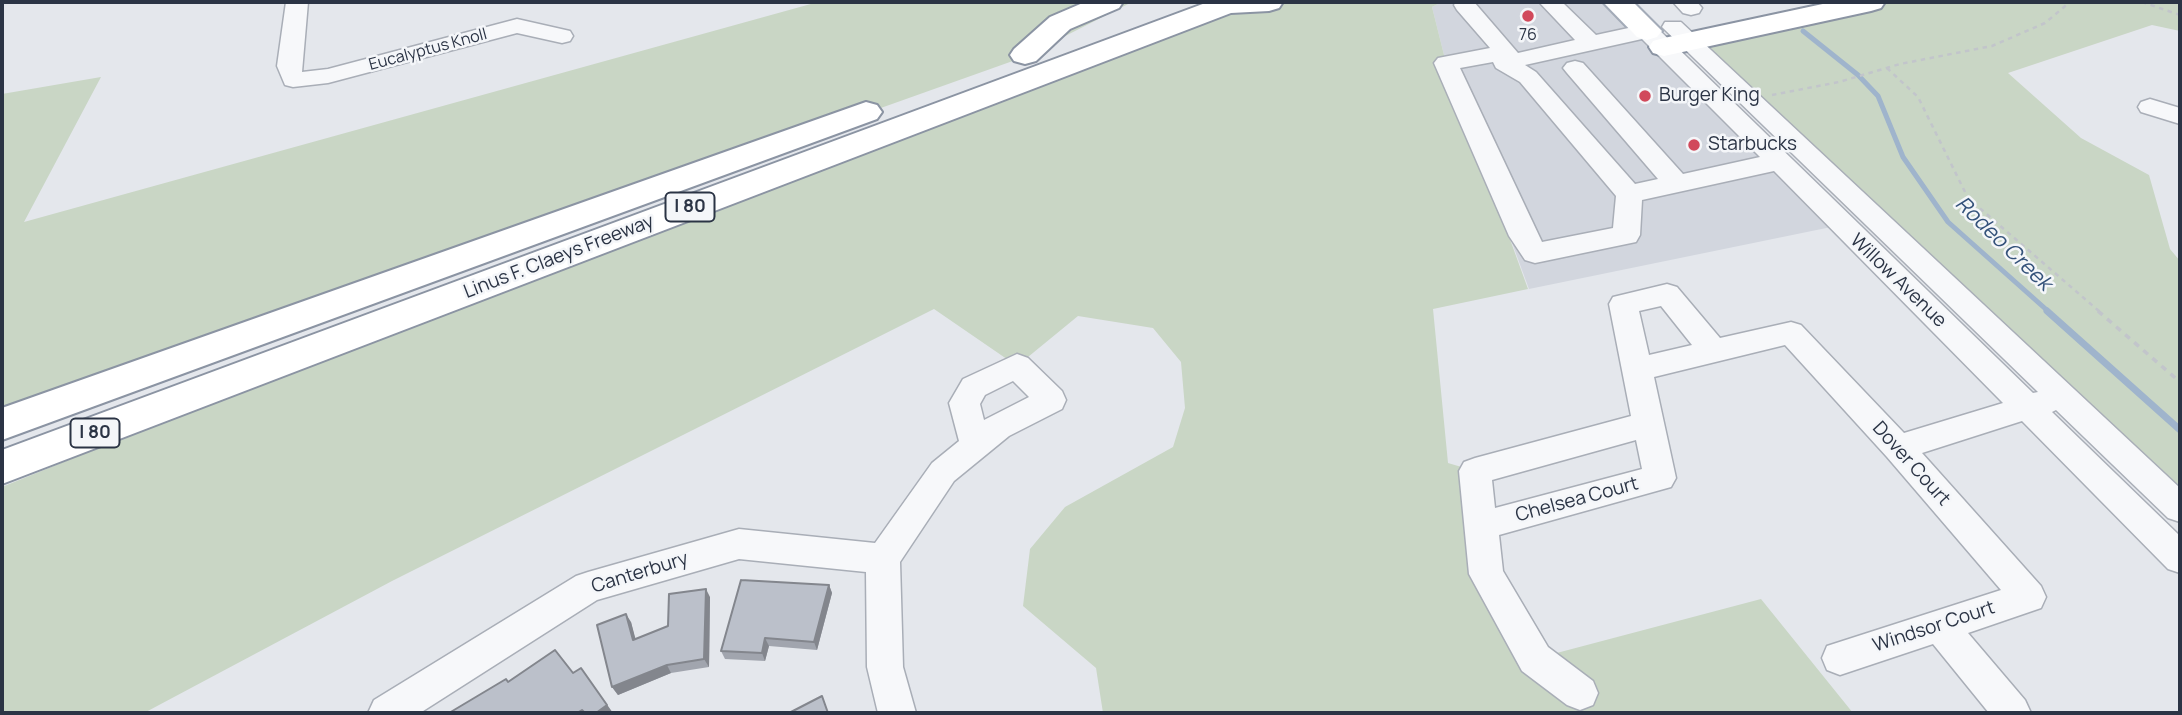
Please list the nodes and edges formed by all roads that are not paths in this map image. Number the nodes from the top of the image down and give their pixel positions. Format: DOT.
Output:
graph roads {
  1 [pos="297,2"];
  2 [pos="1109,2"];
  3 [pos="1269,2"];
  4 [pos="1550,2"];
  5 [pos="1617,2"];
  6 [pos="1646,2"];
  7 [pos="1810,2"];
  8 [pos="1871,2"];
  9 [pos="1229,4"];
  10 [pos="1465,5"];
  11 [pos="1181,9"];
  12 [pos="1675,26"];
  13 [pos="562,36"];
  14 [pos="1593,45"];
  15 [pos="1025,55"];
  16 [pos="1505,57"];
  17 [pos="1575,68"];
  18 [pos="1528,77"];
  19 [pos="2150,107"];
  20 [pos="2180,116"];
  21 [pos="1778,162"];
  22 [pos="1677,184"];
  23 [pos="1629,194"];
  24 [pos="1713,350"];
  25 [pos="1637,369"];
  26 [pos="2062,396"];
  27 [pos="188,398"];
  28 [pos="56,404"];
  29 [pos="2028,407"];
  30 [pos="2,418"];
  31 [pos="2,424"];
  32 [pos="1647,424"];
  33 [pos="976,445"];
  34 [pos="1898,448"];
  35 [pos="2,467"];
  36 [pos="2,487"];
  37 [pos="2180,508"];
  38 [pos="1480,526"];
  39 [pos="2180,558"];
  40 [pos="883,559"];
  41 [pos="2029,597"];
  42 [pos="1939,625"];
  43 [pos="1840,657"];
  44 [pos="1580,693"];
  45 [pos="387,713"];
  46 [pos="897,713"];
  47 [pos="2012,713"];
  1 -- 13 [label="street, Eucalyptus Knoll"];
  2 -- 15 [label="main road"];
  3 -- 9 [label="main road, Linus F. Claeys Freeway"];
  4 -- 14 [label="street"];
  5 -- 12 [label="main road, Willow Avenue"];
  6 -- 12 [label="main road, Willow Avenue"];
  7 -- 12 [label="main road"];
  8 -- 12 [label="main road"];
  9 -- 11 [label="main road, Linus F. Claeys Freeway / I 80"];
  10 -- 16 [label="street"];
  11 -- 15 [label="main road, Linus F. Claeys Freeway / I 80"];
  11 -- 27 [label="main road, Linus F. Claeys Freeway / I 80"];
  12 -- 14 [label="street"];
  12 -- 17 [label="street"];
  12 -- 21 [label="street, Willow Avenue"];
  12 -- 26 [label="street, Willow Avenue"];
  14 -- 16 [label="street"];
  15 -- 28 [label="main road, Linus F. Claeys Freeway / I 80"];
  16 -- 18 [label="street"];
  16 -- 23 [label="street"];
  17 -- 18 [label="street"];
  17 -- 22 [label="street"];
  18 -- 23 [label="street"];
  19 -- 20 [label="street"];
  21 -- 22 [label="street"];
  21 -- 29 [label="street, Willow Avenue"];
  22 -- 23 [label="street"];
  24 -- 25 [label="street"];
  24 -- 25 [label="street, Chelsea Court"];
  24 -- 34 [label="street, Dover Court"];
  25 -- 32 [label="street, Chelsea Court"];
  26 -- 29 [label="street"];
  26 -- 37 [label="street, Willow Avenue"];
  27 -- 35 [label="main road, Linus F. Claeys Freeway / I 80"];
  27 -- 36 [label="main road"];
  28 -- 30 [label="main road"];
  28 -- 31 [label="main road, Linus F. Claeys Freeway / I 80"];
  29 -- 34 [label="street"];
  29 -- 39 [label="street, Willow Avenue"];
  32 -- 38 [label="street"];
  32 -- 38 [label="street, Chelsea Court"];
  33 -- 40 [label="street"];
  34 -- 41 [label="street, Dover Court"];
  38 -- 44 [label="street"];
  40 -- 45 [label="street, Canterbury"];
  40 -- 46 [label="street"];
  41 -- 42 [label="street, Windsor Court"];
  42 -- 43 [label="street, Windsor Court"];
  42 -- 47 [label="street"];
}
